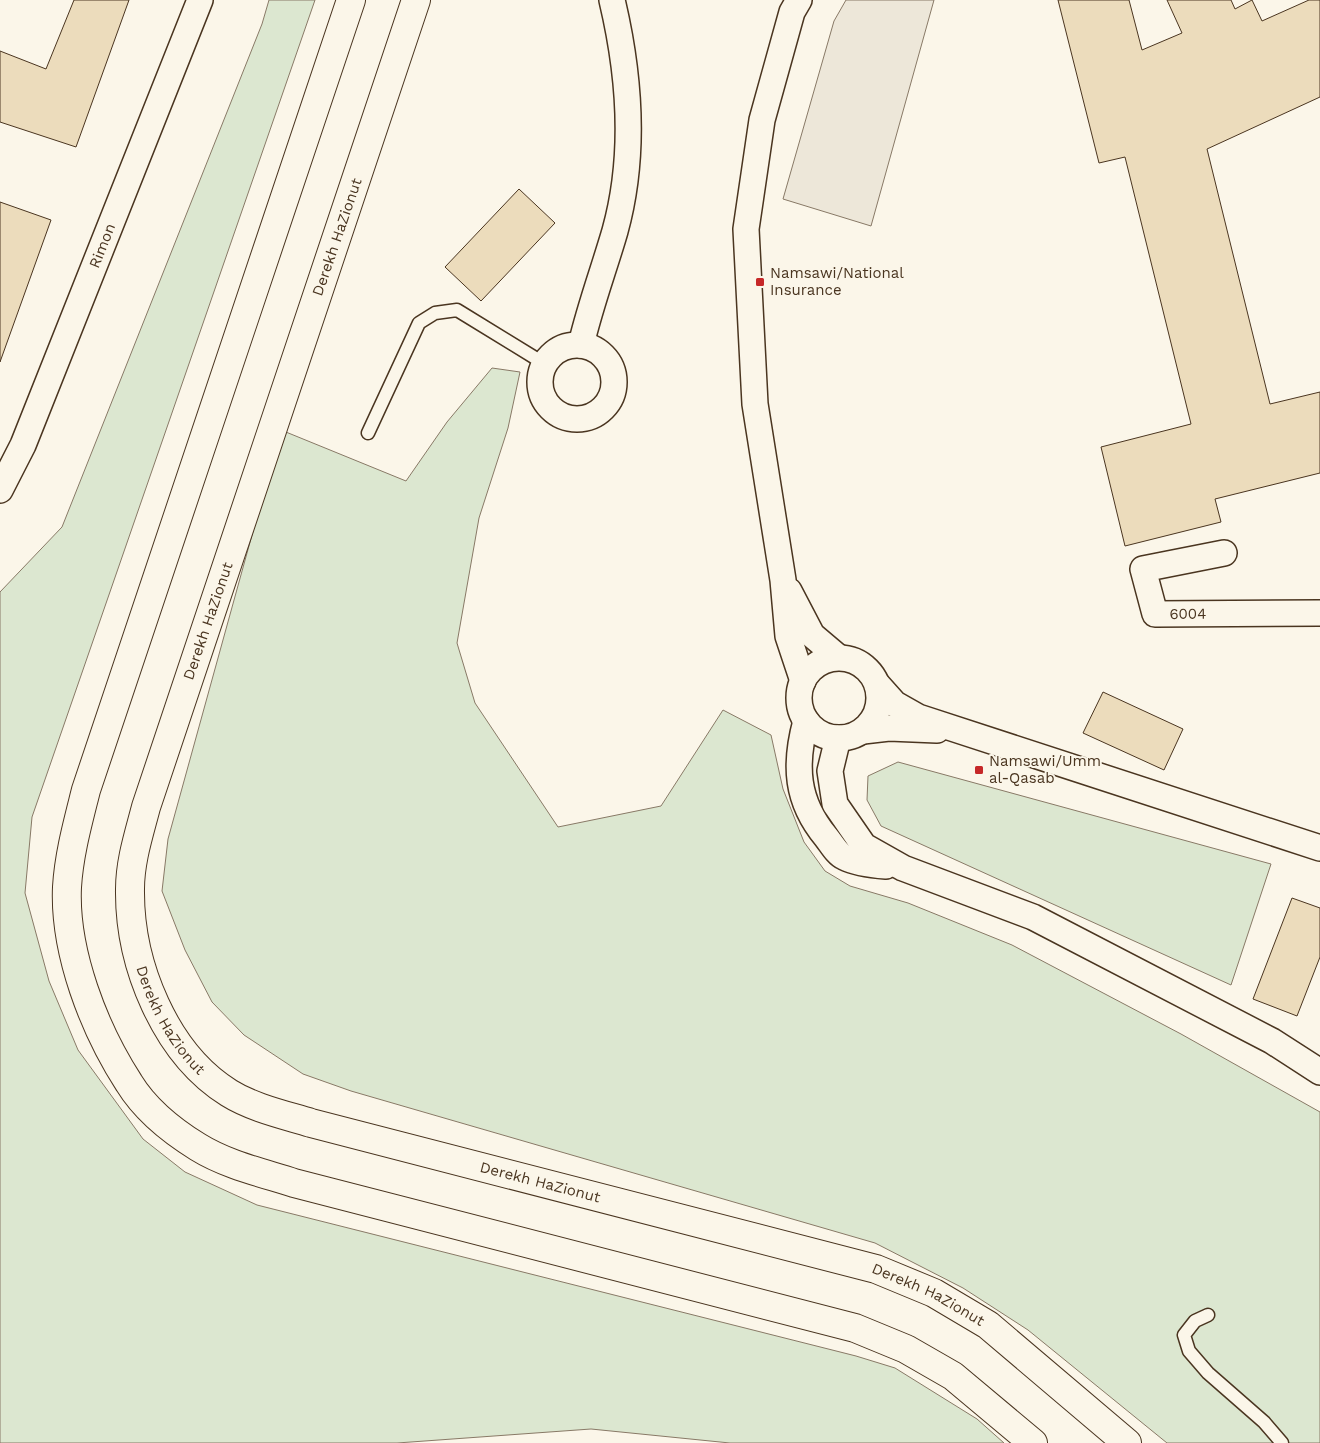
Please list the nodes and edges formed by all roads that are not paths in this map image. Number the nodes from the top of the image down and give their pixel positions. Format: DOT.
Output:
graph roads {
  1 [pos="200,0"];
  2 [pos="351,0"];
  3 [pos="416,0"];
  4 [pos="612,0"];
  5 [pos="799,0"];
  6 [pos="581,345"];
  7 [pos="544,364"];
  8 [pos="368,433"];
  9 [pos="0,490"];
  10 [pos="1224,553"];
  11 [pos="783,580"];
  12 [pos="1320,613"];
  13 [pos="838,657"];
  14 [pos="803,681"];
  15 [pos="878,685"];
  16 [pos="806,721"];
  17 [pos="863,731"];
  18 [pos="960,731"];
  19 [pos="838,738"];
  20 [pos="1320,848"];
  21 [pos="903,868"];
  22 [pos="1320,1072"];
  23 [pos="1208,1315"];
  24 [pos="1033,1443"];
  25 [pos="1127,1443"];
  26 [pos="1282,1443"];
  1 -- 9 [label="street, Rimon"];
  2 -- 24 [label="highway"];
  3 -- 25 [label="highway, Derekh HaZionut"];
  4 -- 6 [label="street"];
  5 -- 11 [label="street"];
  6 -- 7 [label="street"];
  6 -- 7 [label="street"];
  7 -- 8 [label="lane"];
  10 -- 12 [label="street, 6004"];
  11 -- 13 [label="street"];
  11 -- 14 [label="street"];
  13 -- 14 [label="street"];
  13 -- 15 [label="street"];
  14 -- 16 [label="street"];
  15 -- 17 [label="street"];
  15 -- 18 [label="street"];
  16 -- 19 [label="street"];
  16 -- 21 [label="street"];
  17 -- 18 [label="street"];
  17 -- 19 [label="street"];
  18 -- 20 [label="street"];
  19 -- 21 [label="street"];
  21 -- 22 [label="street"];
  23 -- 26 [label="lane"];
}
